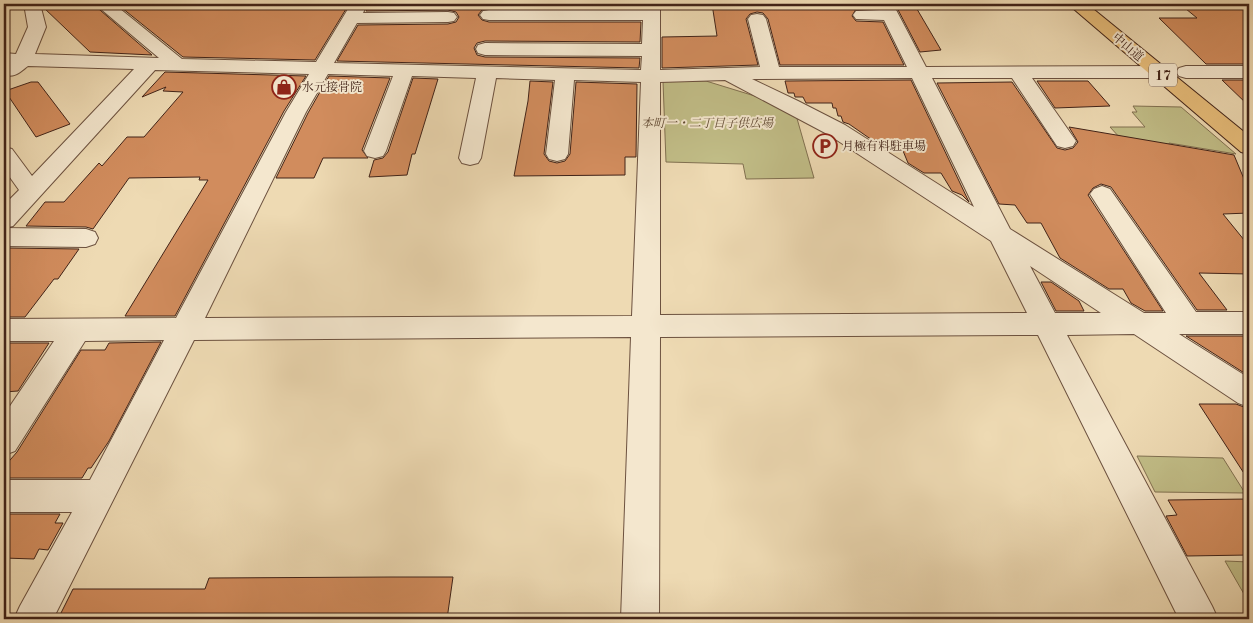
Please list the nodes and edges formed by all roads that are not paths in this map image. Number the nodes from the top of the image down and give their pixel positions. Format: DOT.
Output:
graph roads {
  1 [pos="32,4"];
  2 [pos="104,4"];
  3 [pos="1077,4"];
  4 [pos="1099,4"];
  5 [pos="652,9"];
  6 [pos="355,11"];
  7 [pos="880,11"];
  8 [pos="489,14"];
  9 [pos="448,17"];
  10 [pos="757,19"];
  11 [pos="485,49"];
  12 [pos="13,59"];
  13 [pos="651,63"];
  14 [pos="150,64"];
  15 [pos="178,64"];
  16 [pos="320,67"];
  17 [pos="405,70"];
  18 [pos="487,72"];
  19 [pos="1159,72"];
  20 [pos="1186,72"];
  21 [pos="1249,72"];
  22 [pos="770,73"];
  23 [pos="919,73"];
  24 [pos="565,74"];
  25 [pos="1019,74"];
  26 [pos="726,75"];
  27 [pos="4,77"];
  28 [pos="1221,101"];
  29 [pos="1065,141"];
  30 [pos="1249,147"];
  31 [pos="375,151"];
  32 [pos="4,154"];
  33 [pos="557,154"];
  34 [pos="470,158"];
  35 [pos="32,191"];
  36 [pos="1102,194"];
  37 [pos="4,220"];
  38 [pos="998,232"];
  39 [pos="4,237"];
  40 [pos="86,238"];
  41 [pos="1187,322"];
  42 [pos="1141,323"];
  43 [pos="1249,323"];
  44 [pos="1047,324"];
  45 [pos="646,326"];
  46 [pos="4,330"];
  47 [pos="77,330"];
  48 [pos="183,330"];
  49 [pos="1249,394"];
  50 [pos="4,442"];
  51 [pos="4,496"];
  52 [pos="99,496"];
  53 [pos="33,619"];
  54 [pos="640,619"];
  55 [pos="1199,619"];
  1 -- 12 [label="street"];
  2 -- 15 [label="street"];
  3 -- 19 [label="highway, 中山道 / 17"];
  4 -- 20 [label="highway, 中山道 / 17"];
  5 -- 8 [label="street"];
  5 -- 13 [label="street"];
  6 -- 9 [label="street"];
  6 -- 16 [label="street"];
  7 -- 23 [label="street"];
  10 -- 22 [label="street"];
  11 -- 13 [label="street"];
  12 -- 14 [label="street"];
  12 -- 27 [label="street"];
  13 -- 24 [label="street"];
  13 -- 26 [label="street"];
  13 -- 45 [label="street"];
  14 -- 15 [label="street"];
  14 -- 35 [label="street"];
  15 -- 16 [label="street"];
  16 -- 17 [label="street"];
  16 -- 48 [label="street"];
  17 -- 18 [label="street"];
  17 -- 31 [label="street"];
  18 -- 24 [label="street"];
  18 -- 34 [label="street"];
  19 -- 25 [label="street"];
  19 -- 30 [label="highway, 中山道 / 17"];
  20 -- 21 [label="street"];
  20 -- 28 [label="highway, 中山道 / 17"];
  22 -- 23 [label="street"];
  22 -- 26 [label="street"];
  23 -- 25 [label="street"];
  23 -- 38 [label="street"];
  24 -- 33 [label="street"];
  25 -- 29 [label="street"];
  26 -- 38 [label="street"];
  32 -- 35 [label="street"];
  35 -- 37 [label="street"];
  36 -- 41 [label="street"];
  38 -- 42 [label="street"];
  38 -- 44 [label="street"];
  39 -- 40 [label="street"];
  41 -- 42 [label="street"];
  41 -- 43 [label="street"];
  42 -- 44 [label="street"];
  42 -- 49 [label="street"];
  44 -- 45 [label="street"];
  44 -- 55 [label="street"];
  45 -- 48 [label="street"];
  45 -- 54 [label="street"];
  46 -- 47 [label="street"];
  47 -- 48 [label="street"];
  47 -- 50 [label="street"];
  48 -- 52 [label="street"];
  51 -- 52 [label="street"];
  52 -- 53 [label="street"];
}
